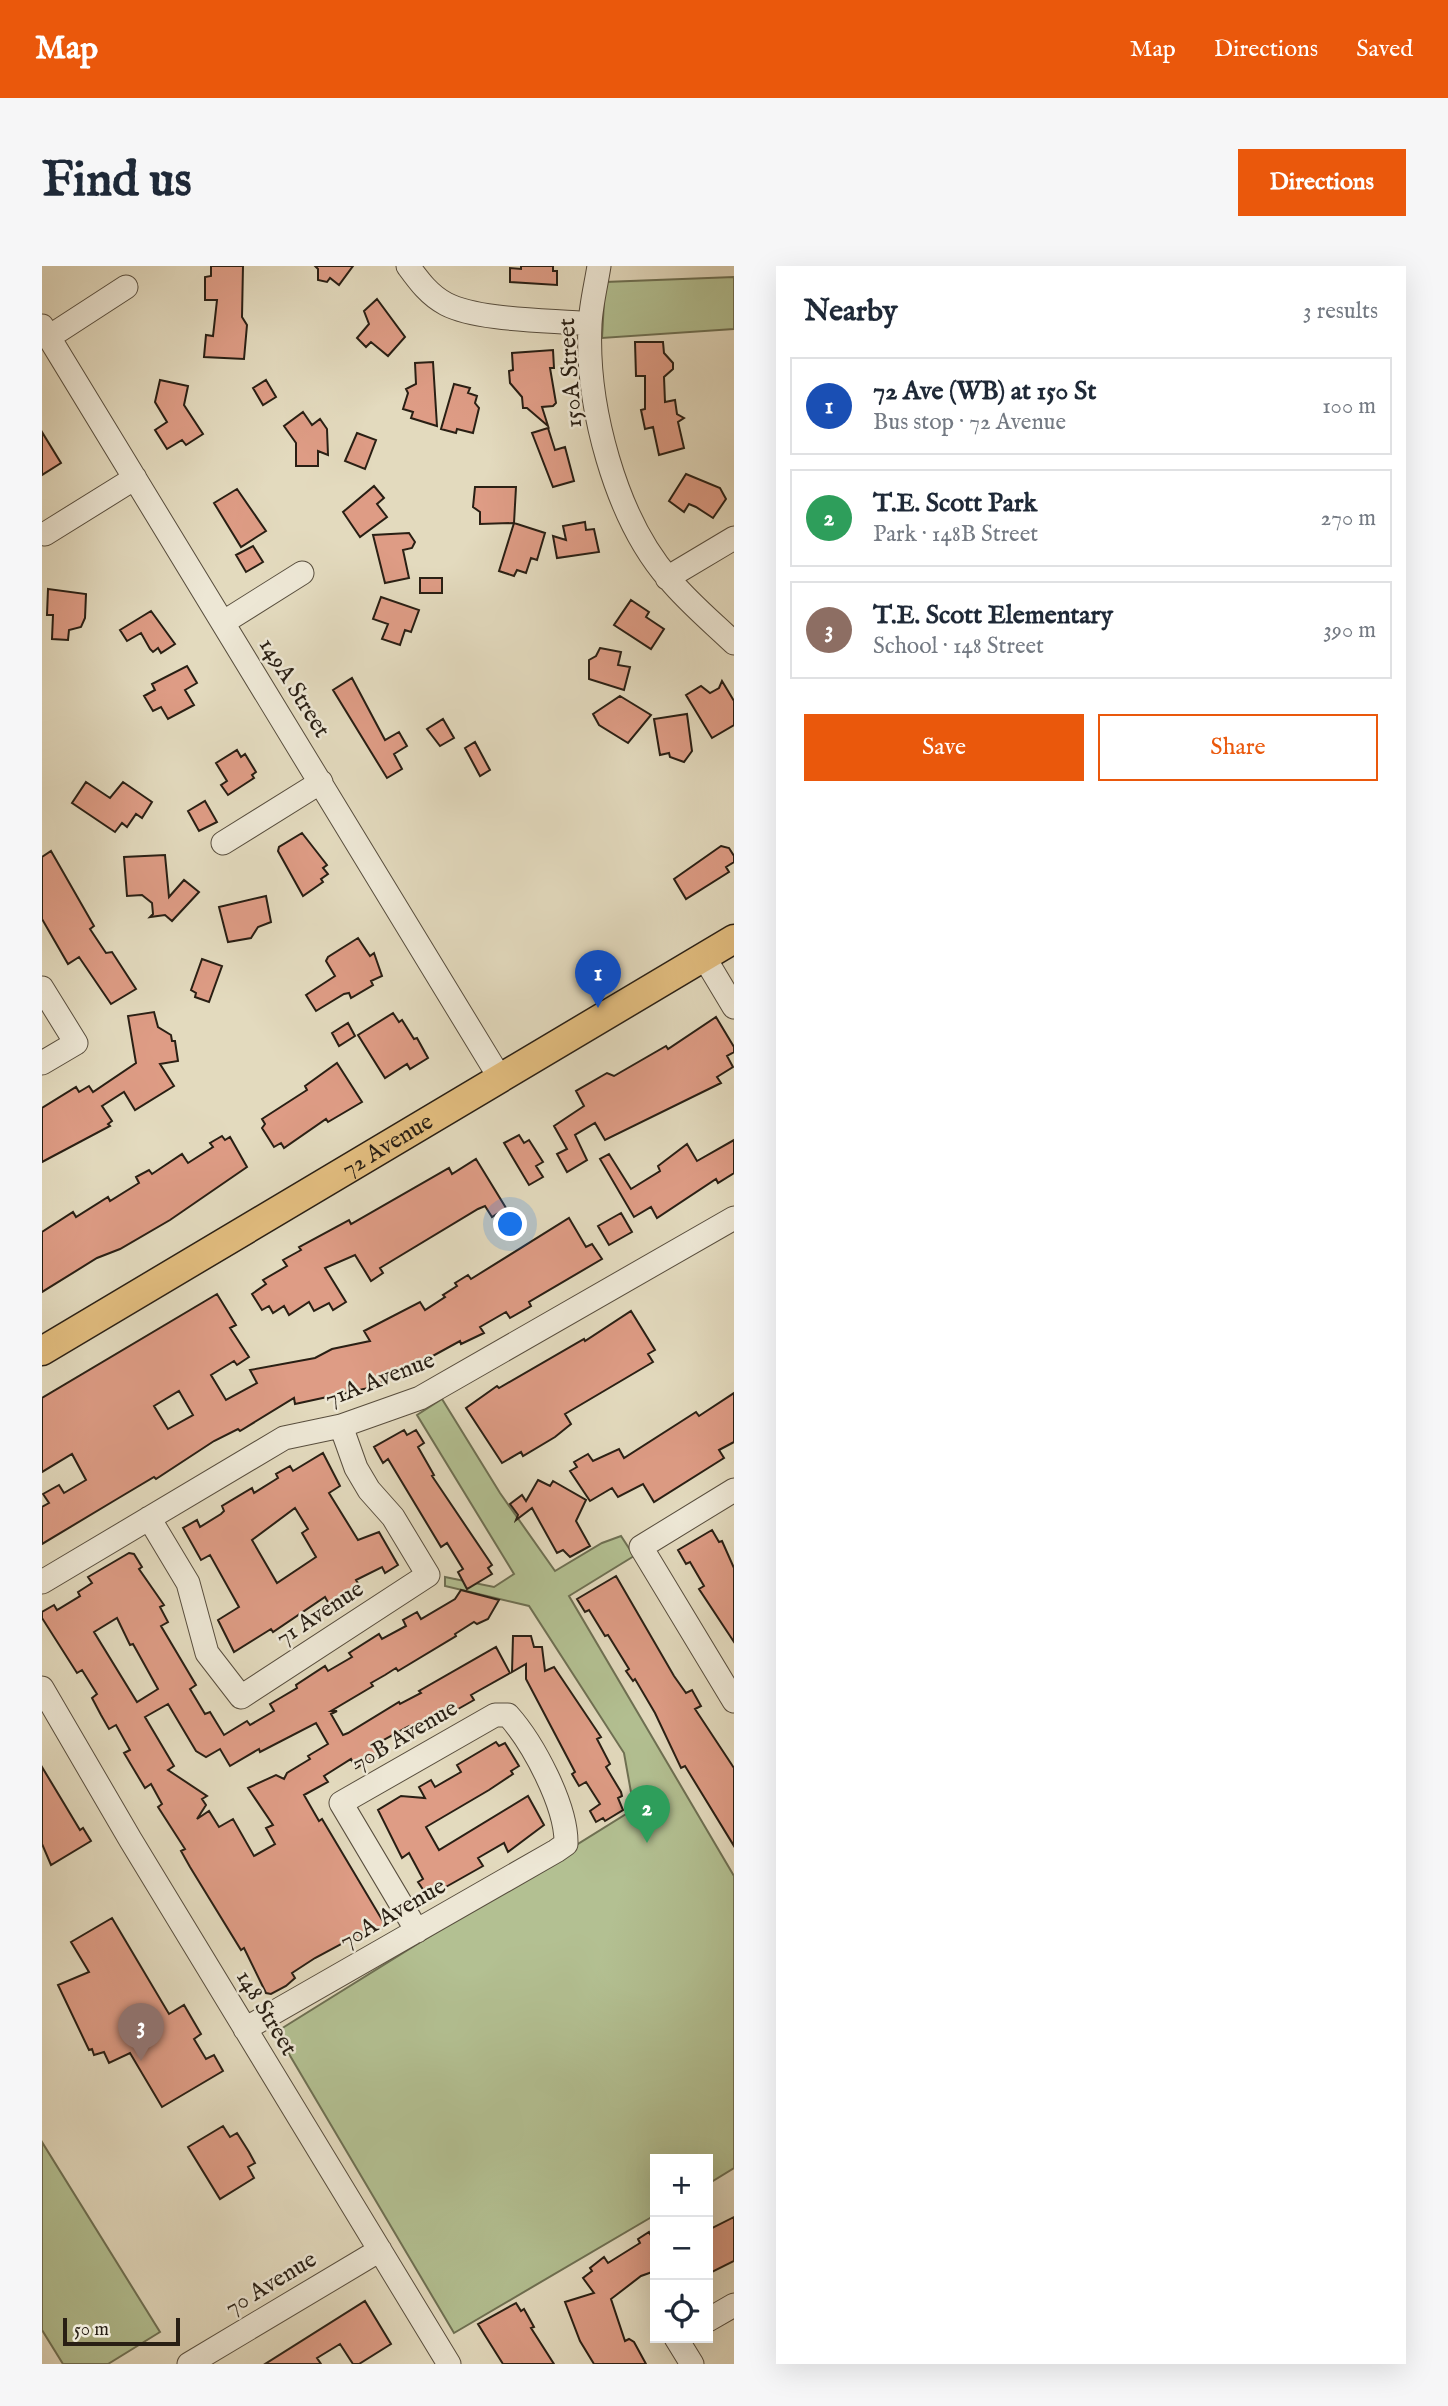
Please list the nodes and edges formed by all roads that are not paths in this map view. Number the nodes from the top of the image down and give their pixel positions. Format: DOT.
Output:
graph roads {
  1 [pos="408,266"];
  2 [pos="599,266"];
  3 [pos="126,287"];
  4 [pos="590,324"];
  5 [pos="45,332"];
  6 [pos="135,478"];
  7 [pos="46,534"];
  8 [pos="734,538"];
  9 [pos="302,573"];
  10 [pos="667,578"];
  11 [pos="224,622"];
  12 [pos="734,643"];
  13 [pos="321,782"];
  14 [pos="223,843"];
  15 [pos="734,939"];
  16 [pos="704,957"];
  17 [pos="42,988"];
  18 [pos="734,1007"];
  19 [pos="42,1062"];
  20 [pos="500,1078"];
  21 [pos="734,1217"];
  22 [pos="42,1351"];
  23 [pos="341,1426"];
  24 [pos="734,1490"];
  25 [pos="149,1518"];
  26 [pos="42,1582"];
  27 [pos="42,1688"];
  28 [pos="734,1702"];
  29 [pos="566,1844"];
  30 [pos="416,1931"];
  31 [pos="246,2029"];
  32 [pos="380,2250"];
  33 [pos="734,2305"];
  34 [pos="713,2317"];
  35 [pos="681,2343"];
  36 [pos="190,2364"];
  37 [pos="449,2364"];
  38 [pos="692,2364"];
  1 -- 4 [label="street"];
  2 -- 4 [label="street, 150A Street"];
  3 -- 5 [label="street"];
  4 -- 10 [label="street, 150A Street"];
  5 -- 6 [label="street, 149A Street"];
  6 -- 7 [label="street"];
  6 -- 11 [label="street, 149A Street"];
  8 -- 10 [label="street"];
  9 -- 11 [label="street"];
  10 -- 12 [label="street, 150A Street"];
  11 -- 13 [label="street, 149A Street"];
  13 -- 14 [label="street"];
  13 -- 20 [label="street, 149A Street"];
  15 -- 16 [label="main road, 72 Avenue"];
  16 -- 18 [label="street"];
  16 -- 20 [label="main road, 72 Avenue"];
  17 -- 19 [label="street"];
  20 -- 22 [label="main road, 72 Avenue"];
  21 -- 23 [label="street, 71A Avenue"];
  23 -- 25 [label="street, 71A Avenue"];
  23 -- 25 [label="street, 71 Avenue"];
  24 -- 28 [label="street"];
  25 -- 26 [label="street, 71A Avenue"];
  27 -- 31 [label="street, 148 Street"];
  29 -- 30 [label="street, 70A Avenue"];
  29 -- 30 [label="street, 70B Avenue"];
  30 -- 31 [label="street, 70A Avenue"];
  31 -- 32 [label="street, 148 Street"];
  32 -- 36 [label="street, 70 Avenue"];
  32 -- 37 [label="street, 148 Street"];
  33 -- 34 [label="street"];
  35 -- 38 [label="street"];
}
